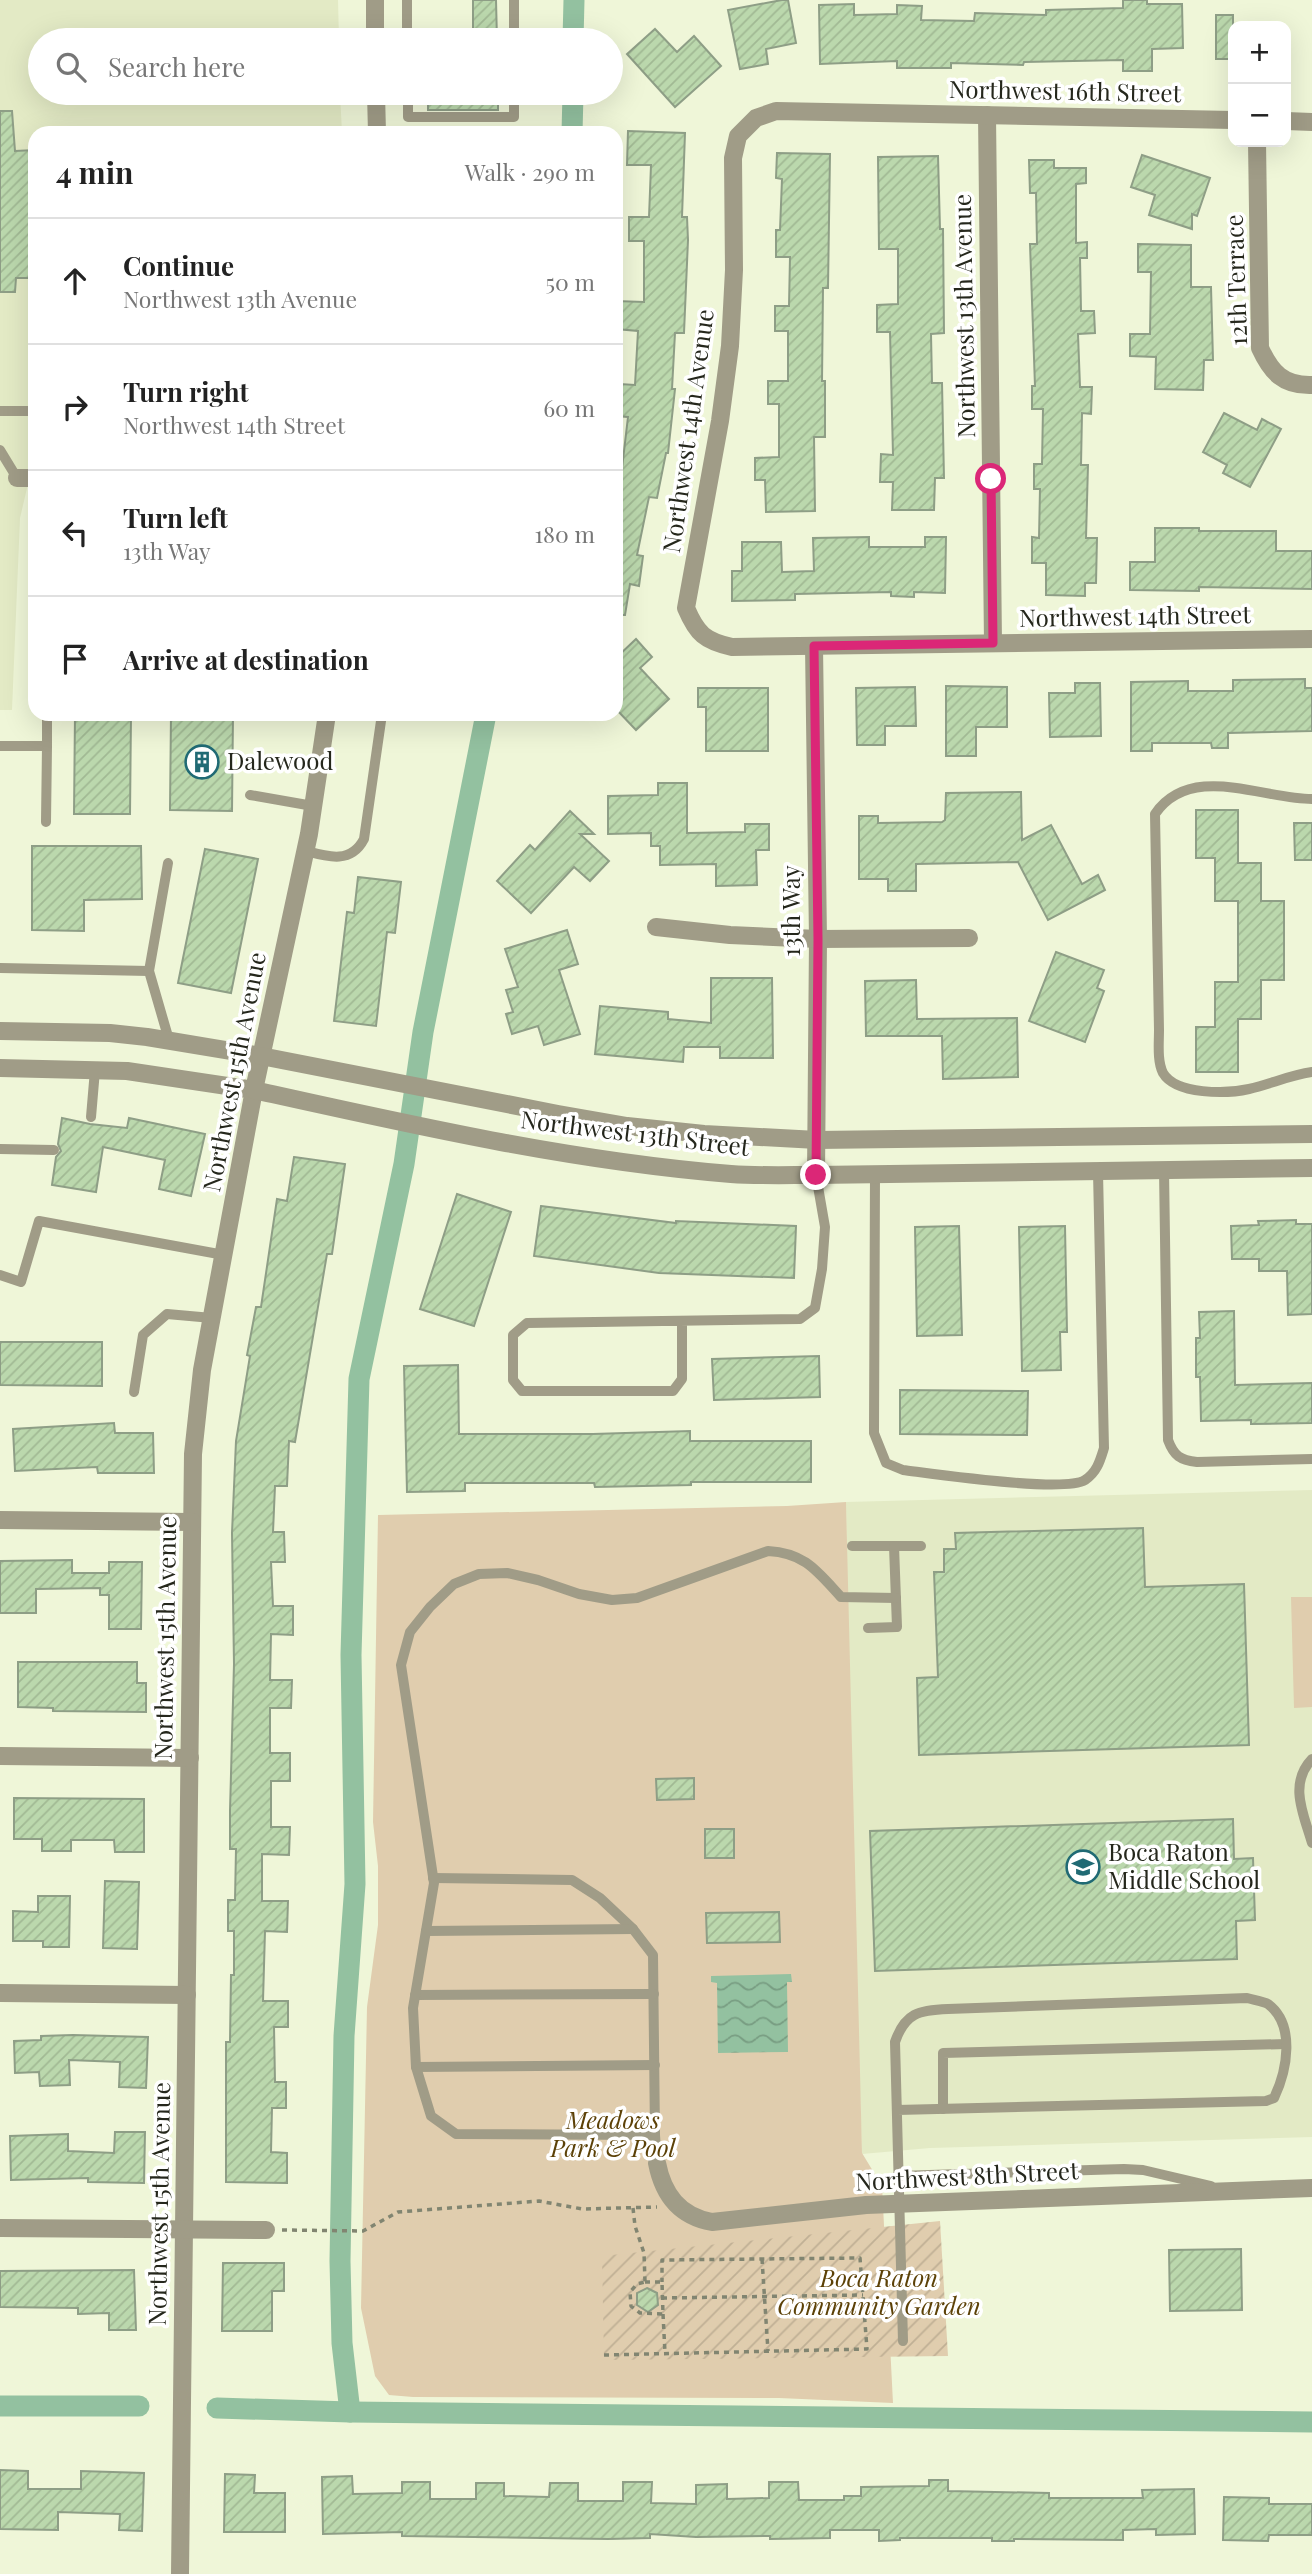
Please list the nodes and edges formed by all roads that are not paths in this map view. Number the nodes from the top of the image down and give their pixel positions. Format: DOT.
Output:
graph roads {
  1 [pos="375,0"];
  2 [pos="407,0"];
  3 [pos="514,0"];
  4 [pos="375,28"];
  5 [pos="408,28"];
  6 [pos="514,28"];
  7 [pos="376,105"];
  8 [pos="408,105"];
  9 [pos="514,105"];
  10 [pos="895,114"];
  11 [pos="987,115"];
  12 [pos="1228,120"];
  13 [pos="1291,121"];
  14 [pos="1312,122"];
  15 [pos="377,126"];
  16 [pos="1257,147"];
  17 [pos="1312,385"];
  18 [pos="0,411"];
  19 [pos="28,411"];
  20 [pos="0,450"];
  21 [pos="16,478"];
  22 [pos="28,478"];
  23 [pos="1312,639"];
  24 [pos="993,643"];
  25 [pos="748,646"];
  26 [pos="814,646"];
  27 [pos="47,721"];
  28 [pos="326,721"];
  29 [pos="381,721"];
  30 [pos="0,746"];
  31 [pos="47,746"];
  32 [pos="250,795"];
  33 [pos="1312,799"];
  34 [pos="313,806"];
  35 [pos="46,822"];
  36 [pos="306,851"];
  37 [pos="168,863"];
  38 [pos="656,927"];
  39 [pos="970,937"];
  40 [pos="818,939"];
  41 [pos="0,968"];
  42 [pos="149,971"];
  43 [pos="0,1031"];
  44 [pos="169,1040"];
  45 [pos="261,1056"];
  46 [pos="0,1068"];
  47 [pos="95,1070"];
  48 [pos="1312,1072"];
  49 [pos="254,1090"];
  50 [pos="91,1117"];
  51 [pos="1312,1133"];
  52 [pos="817,1140"];
  53 [pos="0,1149"];
  54 [pos="54,1150"];
  55 [pos="1312,1168"];
  56 [pos="1164,1170"];
  57 [pos="1098,1172"];
  58 [pos="816,1175"];
  59 [pos="876,1175"];
  60 [pos="224,1255"];
  61 [pos="0,1275"];
  62 [pos="212,1318"];
  63 [pos="682,1321"];
  64 [pos="134,1392"];
  65 [pos="1312,1459"];
  66 [pos="0,1520"];
  67 [pos="192,1522"];
  68 [pos="852,1546"];
  69 [pos="894,1546"];
  70 [pos="921,1546"];
  71 [pos="896,1598"];
  72 [pos="868,1628"];
  73 [pos="0,1756"];
  74 [pos="190,1758"];
  75 [pos="1312,1759"];
  76 [pos="1312,1843"];
  77 [pos="433,1878"];
  78 [pos="633,1929"];
  79 [pos="426,1931"];
  80 [pos="0,1993"];
  81 [pos="654,1994"];
  82 [pos="187,1995"];
  83 [pos="415,1995"];
  84 [pos="1286,2044"];
  85 [pos="654,2065"];
  86 [pos="416,2067"];
  87 [pos="943,2109"];
  88 [pos="897,2110"];
  89 [pos="655,2135"];
  90 [pos="657,2163"];
  91 [pos="897,2176"];
  92 [pos="1312,2188"];
  93 [pos="1232,2191"];
  94 [pos="898,2203"];
  95 [pos="0,2228"];
  96 [pos="184,2230"];
  97 [pos="266,2230"];
  98 [pos="904,2341"];
  99 [pos="180,2574"];
  1 -- 4 [label="street"];
  2 -- 5 [label="lane"];
  3 -- 6 [label="lane"];
  7 -- 15 [label="street"];
  8 -- 9 [label="lane"];
  10 -- 11 [label="street, Northwest 16th Street"];
  10 -- 25 [label="street, Northwest 14th Avenue"];
  11 -- 12 [label="street, Northwest 16th Street"];
  11 -- 24 [label="street, Northwest 13th Avenue"];
  13 -- 14 [label="street"];
  16 -- 17 [label="street, 12th Terrace"];
  18 -- 19 [label="lane"];
  20 -- 21 [label="lane"];
  21 -- 22 [label="street"];
  23 -- 24 [label="street, Northwest 14th Street"];
  24 -- 26 [label="street, Northwest 14th Street"];
  25 -- 26 [label="street, Northwest 14th Street"];
  26 -- 40 [label="street, 13th Way"];
  27 -- 31 [label="lane"];
  28 -- 34 [label="street, Northwest 15th Avenue"];
  29 -- 36 [label="lane"];
  30 -- 31 [label="lane"];
  31 -- 35 [label="lane"];
  32 -- 34 [label="lane"];
  33 -- 48 [label="lane"];
  34 -- 36 [label="street, Northwest 15th Avenue"];
  36 -- 45 [label="street, Northwest 15th Avenue"];
  37 -- 42 [label="lane"];
  38 -- 40 [label="street"];
  39 -- 40 [label="street"];
  40 -- 52 [label="street, 13th Way"];
  41 -- 42 [label="lane"];
  42 -- 44 [label="lane"];
  43 -- 44 [label="street, Northwest 13th Street"];
  44 -- 45 [label="street, Northwest 13th Street"];
  45 -- 49 [label="street, Northwest 15th Avenue"];
  45 -- 52 [label="street, Northwest 13th Street"];
  46 -- 47 [label="street, Northwest 13th Street"];
  47 -- 49 [label="street, Northwest 13th Street"];
  47 -- 50 [label="lane"];
  49 -- 58 [label="street, Northwest 13th Street"];
  49 -- 60 [label="street, Northwest 15th Avenue"];
  51 -- 52 [label="street, Northwest 13th Street"];
  52 -- 58 [label="street, 13th Way"];
  53 -- 54 [label="lane"];
  55 -- 56 [label="street, Northwest 13th Street"];
  56 -- 57 [label="street, Northwest 13th Street"];
  56 -- 65 [label="lane"];
  57 -- 59 [label="street, Northwest 13th Street"];
  57 -- 59 [label="lane"];
  58 -- 59 [label="street, Northwest 13th Street"];
  58 -- 63 [label="lane"];
  60 -- 61 [label="lane"];
  60 -- 62 [label="street, Northwest 15th Avenue"];
  62 -- 64 [label="lane"];
  62 -- 67 [label="street, Northwest 15th Avenue"];
  63 -- 63 [label="lane"];
  66 -- 67 [label="street"];
  67 -- 74 [label="street, Northwest 15th Avenue"];
  68 -- 69 [label="lane"];
  69 -- 70 [label="lane"];
  69 -- 71 [label="lane"];
  71 -- 72 [label="lane"];
  71 -- 77 [label="lane"];
  73 -- 74 [label="street"];
  74 -- 82 [label="street, Northwest 15th Avenue"];
  75 -- 76 [label="lane"];
  77 -- 78 [label="lane"];
  77 -- 79 [label="lane"];
  78 -- 79 [label="lane"];
  78 -- 81 [label="lane"];
  79 -- 83 [label="lane"];
  80 -- 82 [label="street"];
  81 -- 83 [label="lane"];
  81 -- 85 [label="lane"];
  82 -- 96 [label="street, Northwest 15th Avenue"];
  83 -- 86 [label="lane"];
  84 -- 87 [label="lane"];
  84 -- 87 [label="lane"];
  84 -- 88 [label="lane"];
  85 -- 86 [label="lane"];
  85 -- 89 [label="lane"];
  86 -- 89 [label="lane"];
  87 -- 88 [label="lane"];
  88 -- 91 [label="lane"];
  89 -- 90 [label="lane"];
  90 -- 94 [label="street, Northwest 8th Street"];
  91 -- 93 [label="lane"];
  91 -- 94 [label="lane"];
  92 -- 93 [label="street, Northwest 8th Street"];
  93 -- 94 [label="street, Northwest 8th Street"];
  94 -- 98 [label="lane"];
  95 -- 96 [label="street"];
  96 -- 97 [label="street"];
  96 -- 99 [label="street, Northwest 15th Avenue"];
}
